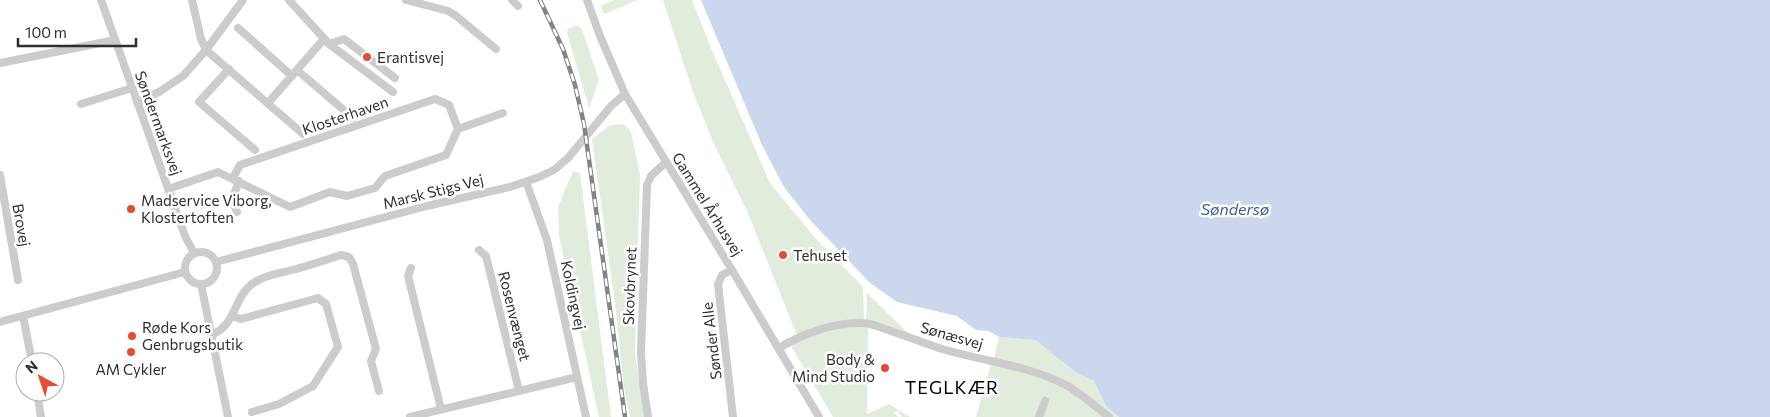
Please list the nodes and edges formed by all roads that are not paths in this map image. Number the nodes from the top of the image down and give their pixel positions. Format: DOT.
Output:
graph roads {
  1 [pos="101,0"];
  2 [pos="192,0"];
  3 [pos="244,0"];
  4 [pos="289,0"];
  5 [pos="406,0"];
  6 [pos="587,0"];
  7 [pos="238,28"];
  8 [pos="116,40"];
  9 [pos="327,42"];
  10 [pos="496,49"];
  11 [pos="206,50"];
  12 [pos="0,63"];
  13 [pos="229,69"];
  14 [pos="294,73"];
  15 [pos="395,78"];
  16 [pos="132,88"];
  17 [pos="393,92"];
  18 [pos="625,94"];
  19 [pos="137,102"];
  20 [pos="268,103"];
  21 [pos="81,104"];
  22 [pos="503,113"];
  23 [pos="353,118"];
  24 [pos="458,129"];
  25 [pos="303,134"];
  26 [pos="254,150"];
  27 [pos="666,162"];
  28 [pos="0,175"];
  29 [pos="236,180"];
  30 [pos="526,182"];
  31 [pos="168,189"];
  32 [pos="237,212"];
  33 [pos="3,217"];
  34 [pos="479,250"];
  35 [pos="194,253"];
  36 [pos="216,262"];
  37 [pos="411,268"];
  38 [pos="732,270"];
  39 [pos="185,272"];
  40 [pos="18,280"];
  41 [pos="200,284"];
  42 [pos="23,316"];
  43 [pos="232,316"];
  44 [pos="0,322"];
  45 [pos="211,334"];
  46 [pos="779,348"];
  47 [pos="30,352"];
  48 [pos="577,377"];
  49 [pos="379,391"];
  50 [pos="519,391"];
  51 [pos="1046,401"];
  52 [pos="39,402"];
  53 [pos="441,409"];
  54 [pos="252,412"];
  55 [pos="41,417"];
  56 [pos="228,417"];
  57 [pos="410,417"];
  58 [pos="586,417"];
  59 [pos="648,417"];
  60 [pos="733,417"];
  61 [pos="819,417"];
  62 [pos="1039,417"];
  63 [pos="1109,417"];
  1 -- 8 [label="street, Søndermarksvej"];
  2 -- 11 [label="street"];
  3 -- 11 [label="street"];
  4 -- 9 [label="street"];
  5 -- 10 [label="street"];
  6 -- 18 [label="street, Gammel Århusvej"];
  7 -- 14 [label="street"];
  8 -- 12 [label="street"];
  8 -- 16 [label="street, Søndermarksvej"];
  9 -- 14 [label="street"];
  9 -- 15 [label="street"];
  9 -- 17 [label="street"];
  11 -- 13 [label="street"];
  11 -- 19 [label="street"];
  13 -- 20 [label="street"];
  13 -- 26 [label="street"];
  14 -- 20 [label="street"];
  14 -- 23 [label="street"];
  16 -- 19 [label="street, Søndermarksvej"];
  16 -- 21 [label="street"];
  18 -- 27 [label="street, Gammel Århusvej"];
  18 -- 30 [label="street, Marsk Stigs Vej"];
  19 -- 31 [label="street, Søndermarksvej"];
  20 -- 25 [label="street"];
  22 -- 24 [label="street"];
  24 -- 29 [label="street"];
  24 -- 29 [label="street, Klosterhaven"];
  27 -- 38 [label="street, Gammel Århusvej"];
  27 -- 59 [label="street, Skovbrynet"];
  28 -- 33 [label="street, Brovej"];
  29 -- 31 [label="street"];
  29 -- 32 [label="street"];
  30 -- 36 [label="street, Marsk Stigs Vej"];
  30 -- 48 [label="street, Koldingvej"];
  31 -- 35 [label="street, Søndermarksvej"];
  33 -- 40 [label="street, Brovej"];
  34 -- 50 [label="street, Rosenvænget"];
  35 -- 36 [label="street"];
  35 -- 39 [label="street"];
  36 -- 41 [label="street"];
  37 -- 53 [label="street"];
  38 -- 46 [label="street, Gammel Århusvej"];
  38 -- 60 [label="street, Sønder Alle"];
  39 -- 41 [label="street"];
  39 -- 42 [label="street"];
  41 -- 45 [label="street"];
  42 -- 44 [label="street"];
  42 -- 47 [label="street"];
  43 -- 45 [label="street"];
  43 -- 49 [label="street"];
  43 -- 54 [label="street"];
  45 -- 56 [label="street"];
  46 -- 61 [label="street, Gammel Århusvej"];
  46 -- 63 [label="street, Sønæsvej"];
  48 -- 50 [label="street"];
  48 -- 58 [label="street, Koldingvej"];
  50 -- 53 [label="street"];
  51 -- 62 [label="street"];
  52 -- 55 [label="street"];
  53 -- 57 [label="street"];
}
